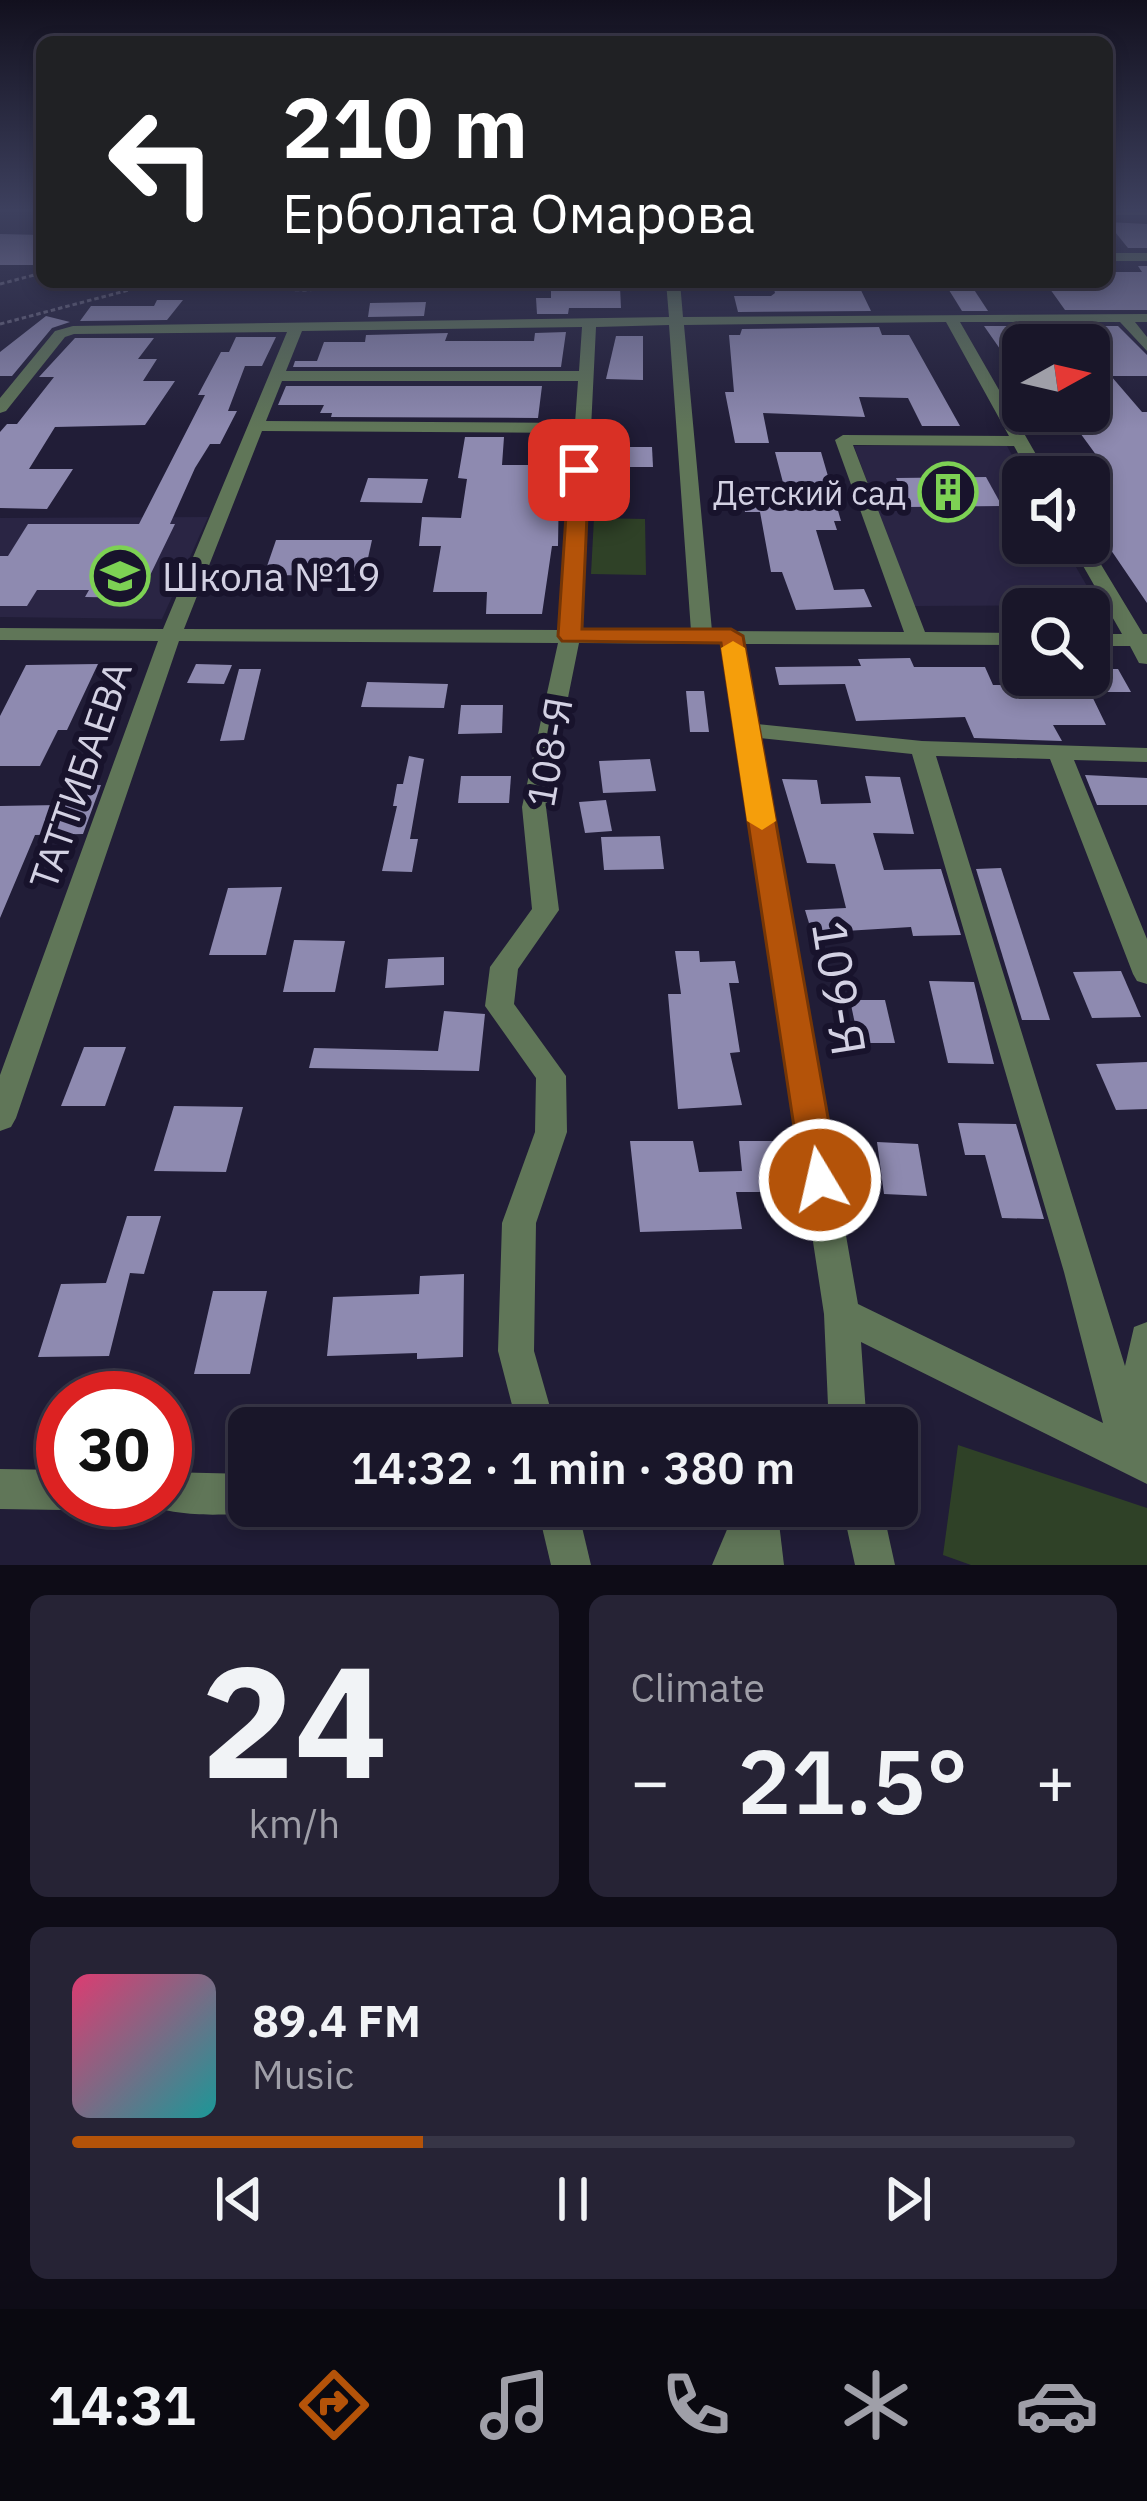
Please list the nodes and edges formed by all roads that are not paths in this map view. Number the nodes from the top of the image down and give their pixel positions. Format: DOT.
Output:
graph roads {
  1 [pos="673,288"];
  2 [pos="1124,318"];
  3 [pos="1147,318"];
  4 [pos="676,319"];
  5 [pos="951,320"];
  6 [pos="589,326"];
  7 [pos="296,328"];
  8 [pos="1147,346"];
  9 [pos="277,376"];
  10 [pos="586,376"];
  11 [pos="0,408"];
  12 [pos="259,426"];
  13 [pos="581,428"];
  14 [pos="1019,441"];
  15 [pos="1028,456"];
  16 [pos="1092,564"];
  17 [pos="0,634"];
  18 [pos="171,634"];
  19 [pos="570,636"];
  20 [pos="717,636"];
  21 [pos="917,639"];
  22 [pos="1002,639"];
  23 [pos="1110,642"];
  24 [pos="1143,646"];
  25 [pos="747,730"];
  26 [pos="922,748"];
  27 [pos="1147,755"];
  28 [pos="1061,756"];
  29 [pos="1147,974"];
  30 [pos="0,1118"];
  31 [pos="842,1314"];
  32 [pos="1147,1339"];
  33 [pos="531,1407"];
  34 [pos="847,1407"];
  35 [pos="1139,1461"];
  36 [pos="0,1489"];
  37 [pos="36,1490"];
  38 [pos="192,1493"];
  39 [pos="228,1494"];
  40 [pos="562,1527"];
  41 [pos="748,1527"];
  42 [pos="759,1527"];
  43 [pos="867,1527"];
  44 [pos="571,1565"];
  45 [pos="732,1565"];
  46 [pos="764,1565"];
  47 [pos="875,1565"];
  1 -- 4 [label="street, 109-Я"];
  2 -- 3 [label="street"];
  2 -- 5 [label="street"];
  2 -- 8 [label="street"];
  4 -- 5 [label="street"];
  4 -- 6 [label="street"];
  4 -- 20 [label="street, 109-Я"];
  5 -- 14 [label="street"];
  6 -- 7 [label="street"];
  6 -- 10 [label="street, 108-Я"];
  7 -- 9 [label="street, ТАТТИБАЕВА"];
  7 -- 11 [label="street"];
  9 -- 10 [label="street"];
  9 -- 12 [label="street, ТАТТИБАЕВА"];
  10 -- 13 [label="street, 108-Я"];
  12 -- 13 [label="street"];
  12 -- 18 [label="street, ТАТТИБАЕВА"];
  13 -- 19 [label="street, 108-Я"];
  14 -- 15 [label="street"];
  14 -- 21 [label="street"];
  16 -- 24 [label="street"];
  17 -- 18 [label="street"];
  18 -- 19 [label="street"];
  18 -- 30 [label="street, ТАТТИБАЕВА"];
  19 -- 20 [label="street"];
  19 -- 33 [label="street, 108-Я"];
  20 -- 21 [label="street"];
  20 -- 25 [label="street, 109-Я"];
  21 -- 22 [label="street"];
  23 -- 24 [label="street"];
  25 -- 26 [label="street"];
  25 -- 31 [label="street, 109-Я"];
  26 -- 28 [label="street"];
  26 -- 35 [label="street"];
  27 -- 28 [label="street"];
  28 -- 29 [label="street"];
  31 -- 34 [label="street, 109-Я"];
  31 -- 35 [label="street"];
  32 -- 35 [label="street"];
  36 -- 37 [label="street"];
  38 -- 39 [label="street"];
  40 -- 44 [label="street"];
  41 -- 45 [label="street"];
  42 -- 46 [label="street"];
  43 -- 47 [label="street"];
}
